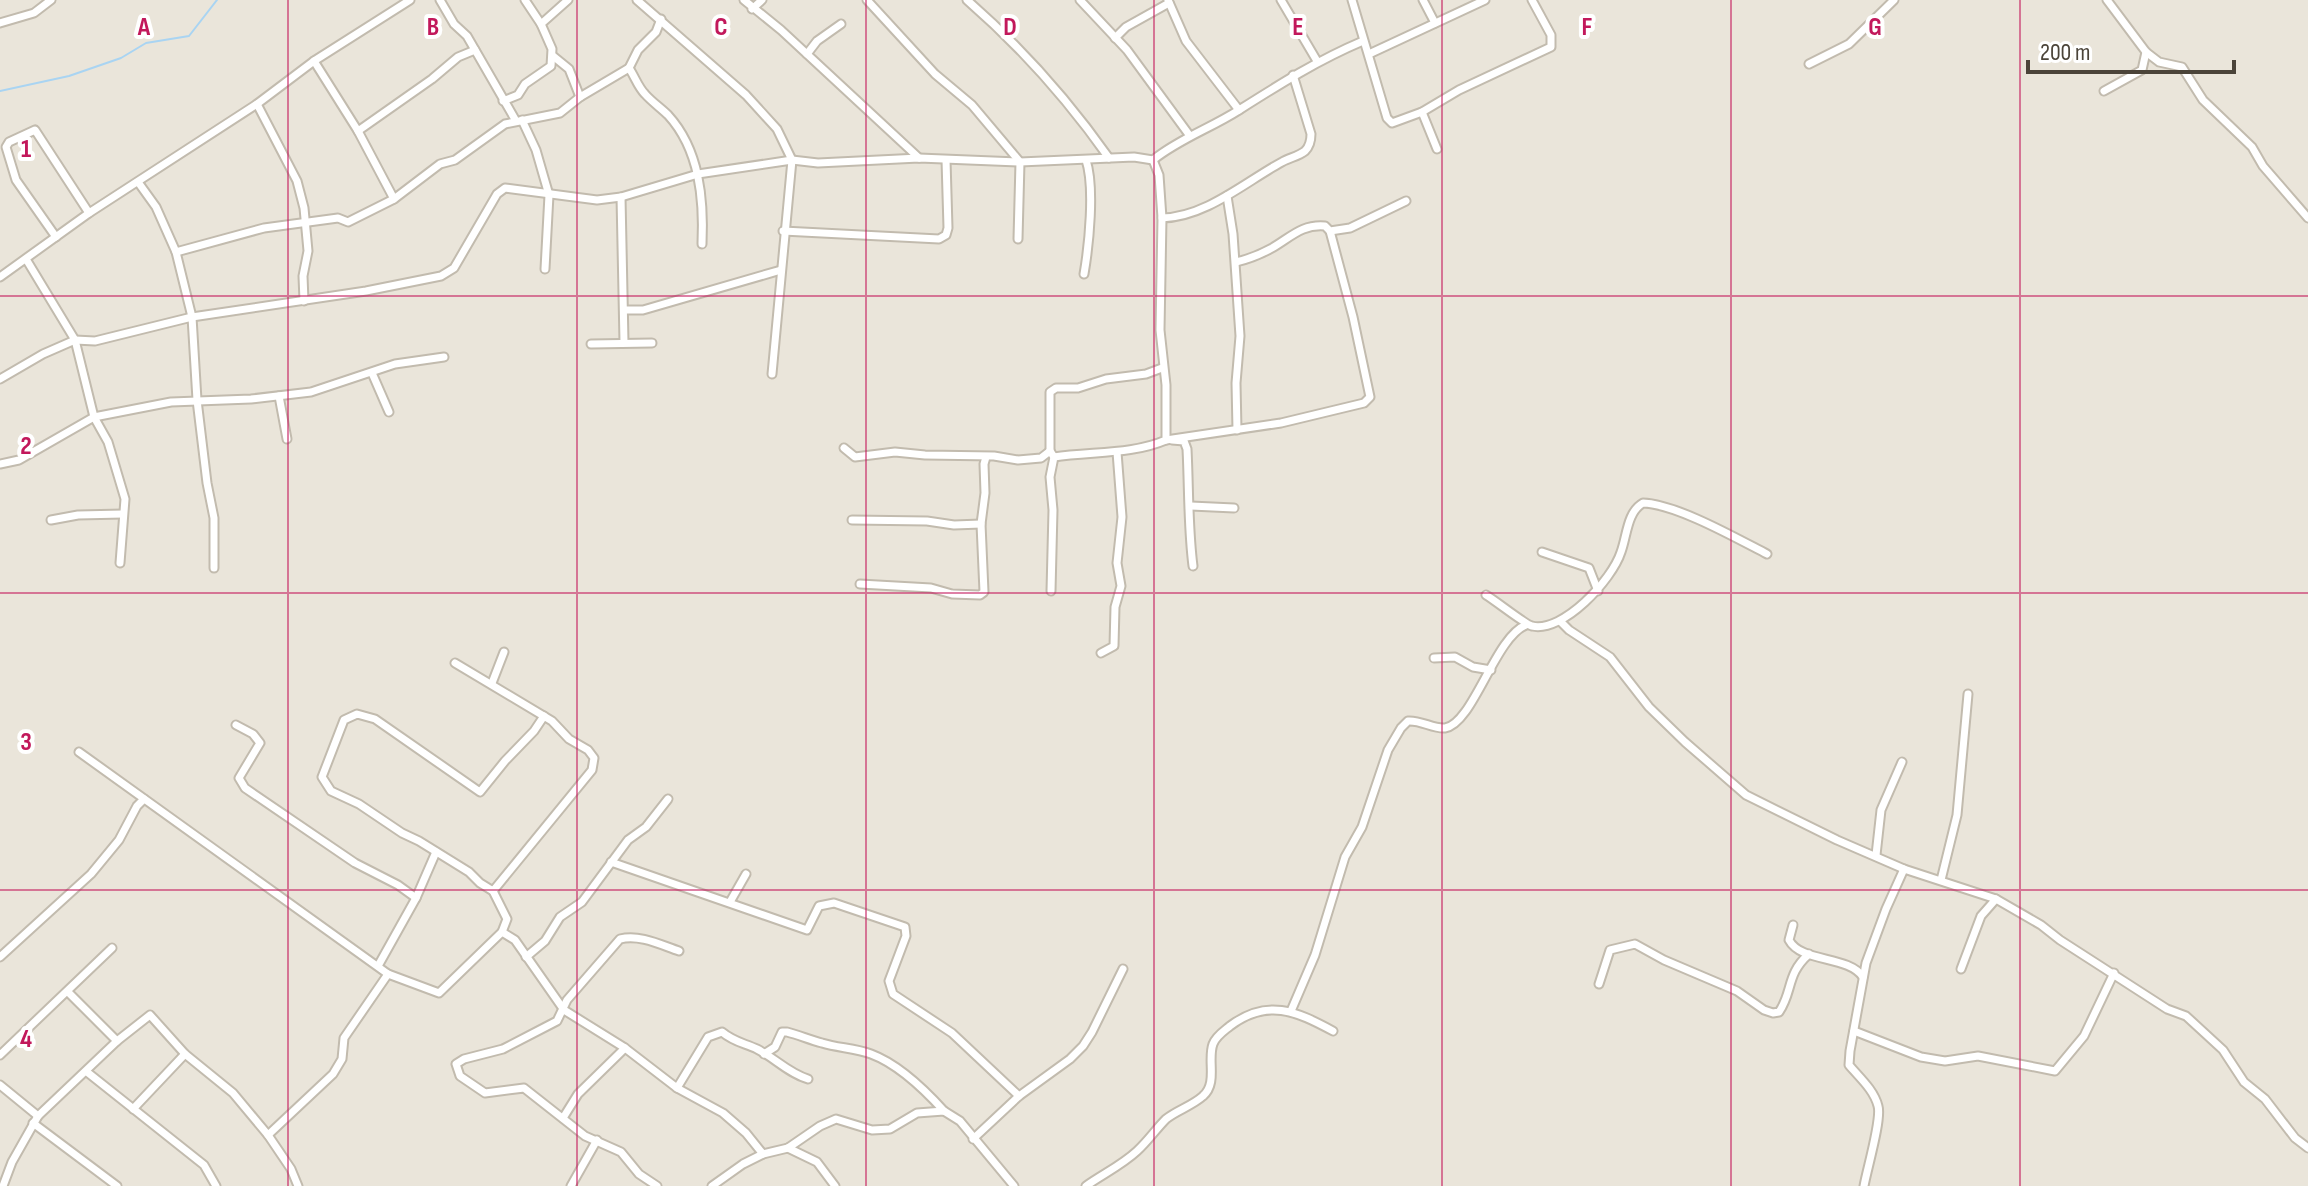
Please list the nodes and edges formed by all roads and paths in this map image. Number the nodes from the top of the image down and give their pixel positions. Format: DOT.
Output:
graph roads {
  1 [pos="410,0"];
  2 [pos="440,0"];
  3 [pos="525,0"];
  4 [pos="568,0"];
  5 [pos="637,0"];
  6 [pos="744,0"];
  7 [pos="762,0"];
  8 [pos="867,0"];
  9 [pos="967,0"];
  10 [pos="1080,0"];
  11 [pos="1281,0"];
  12 [pos="1352,0"];
  13 [pos="1423,0"];
  14 [pos="1485,0"];
  15 [pos="1532,0"];
  16 [pos="1894,0"];
  17 [pos="2107,0"];
  18 [pos="46,1"];
  19 [pos="1169,1"];
  20 [pos="752,9"];
  21 [pos="661,19"];
  22 [pos="0,23"];
  23 [pos="1435,23"];
  24 [pos="541,24"];
  25 [pos="841,24"];
  26 [pos="1115,38"];
  27 [pos="1363,41"];
  28 [pos="475,50"];
  29 [pos="2146,52"];
  30 [pos="807,54"];
  31 [pos="1369,54"];
  32 [pos="553,56"];
  33 [pos="314,61"];
  34 [pos="1317,61"];
  35 [pos="1809,64"];
  36 [pos="629,68"];
  37 [pos="1293,75"];
  38 [pos="2104,91"];
  39 [pos="580,97"];
  40 [pos="503,101"];
  41 [pos="257,104"];
  42 [pos="1239,110"];
  43 [pos="1422,112"];
  44 [pos="516,119"];
  45 [pos="358,131"];
  46 [pos="1190,136"];
  47 [pos="1437,149"];
  48 [pos="919,158"];
  49 [pos="1109,158"];
  50 [pos="792,160"];
  51 [pos="946,160"];
  52 [pos="1086,160"];
  53 [pos="1153,160"];
  54 [pos="1020,162"];
  55 [pos="698,174"];
  56 [pos="138,182"];
  57 [pos="549,195"];
  58 [pos="1227,196"];
  59 [pos="621,197"];
  60 [pos="394,199"];
  61 [pos="1406,201"];
  62 [pos="89,213"];
  63 [pos="1162,218"];
  64 [pos="2308,218"];
  65 [pos="306,221"];
  66 [pos="783,231"];
  67 [pos="1330,231"];
  68 [pos="56,237"];
  69 [pos="1018,239"];
  70 [pos="702,244"];
  71 [pos="176,252"];
  72 [pos="26,259"];
  73 [pos="1236,262"];
  74 [pos="545,269"];
  75 [pos="781,270"];
  76 [pos="1084,274"];
  77 [pos="0,277"];
  78 [pos="304,301"];
  79 [pos="625,310"];
  80 [pos="192,317"];
  81 [pos="75,340"];
  82 [pos="624,342"];
  83 [pos="652,343"];
  84 [pos="591,344"];
  85 [pos="444,357"];
  86 [pos="1162,368"];
  87 [pos="372,373"];
  88 [pos="772,374"];
  89 [pos="0,379"];
  90 [pos="279,396"];
  91 [pos="197,400"];
  92 [pos="389,412"];
  93 [pos="94,417"];
  94 [pos="1237,430"];
  95 [pos="287,439"];
  96 [pos="1166,440"];
  97 [pos="844,448"];
  98 [pos="1117,452"];
  99 [pos="1052,454"];
  100 [pos="986,457"];
  101 [pos="0,464"];
  102 [pos="1191,506"];
  103 [pos="1234,508"];
  104 [pos="123,514"];
  105 [pos="51,520"];
  106 [pos="852,520"];
  107 [pos="981,524"];
  108 [pos="1542,552"];
  109 [pos="1767,554"];
  110 [pos="120,563"];
  111 [pos="1193,566"];
  112 [pos="214,568"];
  113 [pos="860,584"];
  114 [pos="1051,591"];
  115 [pos="1598,591"];
  116 [pos="1486,595"];
  117 [pos="1561,622"];
  118 [pos="1526,625"];
  119 [pos="504,652"];
  120 [pos="1101,653"];
  121 [pos="1434,658"];
  122 [pos="455,663"];
  123 [pos="1491,670"];
  124 [pos="492,683"];
  125 [pos="1968,694"];
  126 [pos="544,716"];
  127 [pos="236,725"];
  128 [pos="79,752"];
  129 [pos="1902,762"];
  130 [pos="144,799"];
  131 [pos="668,799"];
  132 [pos="436,852"];
  133 [pos="1876,855"];
  134 [pos="611,862"];
  135 [pos="1904,869"];
  136 [pos="746,874"];
  137 [pos="1941,880"];
  138 [pos="493,891"];
  139 [pos="416,898"];
  140 [pos="1996,899"];
  141 [pos="730,902"];
  142 [pos="1793,925"];
  143 [pos="502,932"];
  144 [pos="112,948"];
  145 [pos="679,951"];
  146 [pos="1809,954"];
  147 [pos="0,957"];
  148 [pos="526,957"];
  149 [pos="1866,963"];
  150 [pos="378,966"];
  151 [pos="1857,968"];
  152 [pos="1123,969"];
  153 [pos="1961,969"];
  154 [pos="2114,973"];
  155 [pos="388,974"];
  156 [pos="1863,977"];
  157 [pos="1599,984"];
  158 [pos="68,992"];
  159 [pos="564,1010"];
  160 [pos="1291,1011"];
  161 [pos="1333,1031"];
  162 [pos="1854,1031"];
  163 [pos="117,1041"];
  164 [pos="625,1048"];
  165 [pos="185,1054"];
  166 [pos="764,1054"];
  167 [pos="0,1055"];
  168 [pos="87,1072"];
  169 [pos="808,1079"];
  170 [pos="0,1085"];
  171 [pos="677,1088"];
  172 [pos="1019,1096"];
  173 [pos="133,1109"];
  174 [pos="944,1111"];
  175 [pos="563,1118"];
  176 [pos="36,1119"];
  177 [pos="268,1135"];
  178 [pos="973,1139"];
  179 [pos="597,1140"];
  180 [pos="788,1148"];
  181 [pos="2308,1148"];
  182 [pos="763,1154"];
  183 [pos="3,1186"];
  184 [pos="117,1186"];
  185 [pos="216,1186"];
  186 [pos="298,1186"];
  187 [pos="571,1186"];
  188 [pos="657,1186"];
  189 [pos="712,1186"];
  190 [pos="835,1186"];
  191 [pos="1014,1186"];
  192 [pos="1086,1186"];
  193 [pos="1864,1186"];
  1 -- 33 [label="street"];
  2 -- 28 [label="street"];
  3 -- 24 [label="street"];
  4 -- 24 [label="street"];
  5 -- 21 [label="street"];
  6 -- 20 [label="street"];
  7 -- 20 [label="street"];
  8 -- 54 [label="street"];
  9 -- 49 [label="street"];
  10 -- 26 [label="street"];
  11 -- 34 [label="street"];
  12 -- 27 [label="street"];
  13 -- 23 [label="street"];
  14 -- 23 [label="street"];
  15 -- 43 [label="street"];
  16 -- 35 [label="street"];
  17 -- 29 [label="street"];
  18 -- 22 [label="street"];
  19 -- 26 [label="street"];
  19 -- 42 [label="street"];
  20 -- 30 [label="street"];
  21 -- 36 [label="street"];
  21 -- 50 [label="street"];
  23 -- 31 [label="street"];
  24 -- 32 [label="street"];
  25 -- 30 [label="street"];
  26 -- 46 [label="street"];
  27 -- 31 [label="street"];
  27 -- 34 [label="street"];
  28 -- 40 [label="street"];
  28 -- 45 [label="street"];
  29 -- 38 [label="street"];
  29 -- 64 [label="street"];
  30 -- 48 [label="street"];
  31 -- 43 [label="street"];
  32 -- 39 [label="street"];
  32 -- 40 [label="street"];
  33 -- 41 [label="street"];
  33 -- 45 [label="street"];
  34 -- 37 [label="street"];
  36 -- 39 [label="street"];
  36 -- 55 [label="street"];
  37 -- 42 [label="street"];
  37 -- 58 [label="street"];
  39 -- 44 [label="street"];
  40 -- 44 [label="street"];
  41 -- 56 [label="street"];
  41 -- 65 [label="street"];
  42 -- 46 [label="street"];
  43 -- 47 [label="street"];
  44 -- 57 [label="street"];
  44 -- 60 [label="street"];
  45 -- 60 [label="street"];
  46 -- 53 [label="street"];
  48 -- 50 [label="street"];
  48 -- 51 [label="street"];
  49 -- 52 [label="street"];
  49 -- 53 [label="street"];
  50 -- 55 [label="street"];
  50 -- 66 [label="street"];
  51 -- 54 [label="street"];
  51 -- 66 [label="street"];
  52 -- 54 [label="street"];
  52 -- 76 [label="street"];
  53 -- 63 [label="street"];
  54 -- 69 [label="street"];
  55 -- 59 [label="street"];
  55 -- 70 [label="street"];
  56 -- 62 [label="street"];
  56 -- 71 [label="street"];
  57 -- 59 [label="street"];
  57 -- 74 [label="street"];
  57 -- 78 [label="street"];
  58 -- 63 [label="street"];
  58 -- 73 [label="street"];
  59 -- 79 [label="street"];
  60 -- 65 [label="street"];
  61 -- 67 [label="street"];
  62 -- 68 [label="street"];
  62 -- 68 [label="street"];
  63 -- 86 [label="street"];
  65 -- 71 [label="street"];
  65 -- 78 [label="street"];
  66 -- 75 [label="street"];
  67 -- 73 [label="street"];
  67 -- 94 [label="street"];
  68 -- 72 [label="street"];
  71 -- 80 [label="street"];
  72 -- 77 [label="street"];
  72 -- 81 [label="street"];
  73 -- 94 [label="street"];
  75 -- 79 [label="street"];
  75 -- 88 [label="street"];
  78 -- 80 [label="street"];
  79 -- 82 [label="street"];
  80 -- 81 [label="street"];
  80 -- 91 [label="street"];
  81 -- 89 [label="street"];
  81 -- 93 [label="street"];
  82 -- 83 [label="street"];
  82 -- 84 [label="street"];
  85 -- 87 [label="street"];
  86 -- 96 [label="street"];
  86 -- 99 [label="street"];
  87 -- 90 [label="street"];
  87 -- 92 [label="street"];
  90 -- 91 [label="street"];
  90 -- 95 [label="street"];
  91 -- 93 [label="street"];
  91 -- 112 [label="street"];
  93 -- 101 [label="street"];
  93 -- 104 [label="street"];
  94 -- 96 [label="street"];
  96 -- 98 [label="street"];
  96 -- 102 [label="street"];
  97 -- 100 [label="street"];
  98 -- 99 [label="street"];
  98 -- 120 [label="street"];
  99 -- 100 [label="street"];
  99 -- 114 [label="street"];
  100 -- 107 [label="street"];
  102 -- 103 [label="street"];
  102 -- 111 [label="street"];
  104 -- 105 [label="street"];
  104 -- 110 [label="street"];
  106 -- 107 [label="street"];
  107 -- 113 [label="street"];
  108 -- 115 [label="street"];
  109 -- 115 [label="street"];
  115 -- 117 [label="street"];
  116 -- 118 [label="street"];
  117 -- 118 [label="street"];
  117 -- 133 [label="street"];
  118 -- 123 [label="street"];
  119 -- 124 [label="street"];
  121 -- 123 [label="street"];
  122 -- 124 [label="street"];
  123 -- 160 [label="street"];
  124 -- 126 [label="street"];
  125 -- 137 [label="street"];
  126 -- 132 [label="street"];
  126 -- 138 [label="street"];
  127 -- 139 [label="street"];
  128 -- 130 [label="street"];
  129 -- 133 [label="street"];
  130 -- 147 [label="street"];
  130 -- 150 [label="street"];
  131 -- 134 [label="street"];
  132 -- 138 [label="street"];
  132 -- 139 [label="street"];
  133 -- 135 [label="street"];
  134 -- 141 [label="street"];
  134 -- 148 [label="street"];
  135 -- 137 [label="street"];
  135 -- 149 [label="street"];
  136 -- 141 [label="street"];
  137 -- 140 [label="street"];
  138 -- 143 [label="street"];
  139 -- 150 [label="street"];
  140 -- 153 [label="street"];
  140 -- 154 [label="street"];
  141 -- 172 [label="street"];
  142 -- 146 [label="street"];
  143 -- 148 [label="street"];
  143 -- 155 [label="street"];
  144 -- 158 [label="street"];
  145 -- 159 [label="street"];
  146 -- 151 [label="street"];
  146 -- 157 [label="street"];
  148 -- 159 [label="street"];
  149 -- 151 [label="street"];
  149 -- 156 [label="street"];
  150 -- 155 [label="street"];
  151 -- 156 [label="street"];
  152 -- 172 [label="street"];
  154 -- 162 [label="street"];
  154 -- 181 [label="street"];
  155 -- 177 [label="street"];
  156 -- 162 [label="street"];
  158 -- 163 [label="street"];
  158 -- 167 [label="street"];
  159 -- 164 [label="street"];
  159 -- 175 [label="street"];
  160 -- 161 [label="street"];
  160 -- 192 [label="street"];
  162 -- 193 [label="street"];
  163 -- 165 [label="street"];
  163 -- 168 [label="street"];
  164 -- 171 [label="street"];
  164 -- 175 [label="street"];
  165 -- 173 [label="street"];
  165 -- 177 [label="street"];
  166 -- 169 [label="street"];
  166 -- 171 [label="street"];
  166 -- 174 [label="street"];
  168 -- 173 [label="street"];
  168 -- 176 [label="street"];
  170 -- 176 [label="street"];
  171 -- 182 [label="street"];
  172 -- 178 [label="street"];
  173 -- 185 [label="street"];
  174 -- 178 [label="street"];
  174 -- 180 [label="street"];
  175 -- 179 [label="street"];
  176 -- 183 [label="street"];
  176 -- 184 [label="street"];
  177 -- 186 [label="street"];
  178 -- 191 [label="street"];
  179 -- 187 [label="street"];
  179 -- 188 [label="street"];
  180 -- 182 [label="street"];
  180 -- 190 [label="street"];
  182 -- 189 [label="street"];
}
